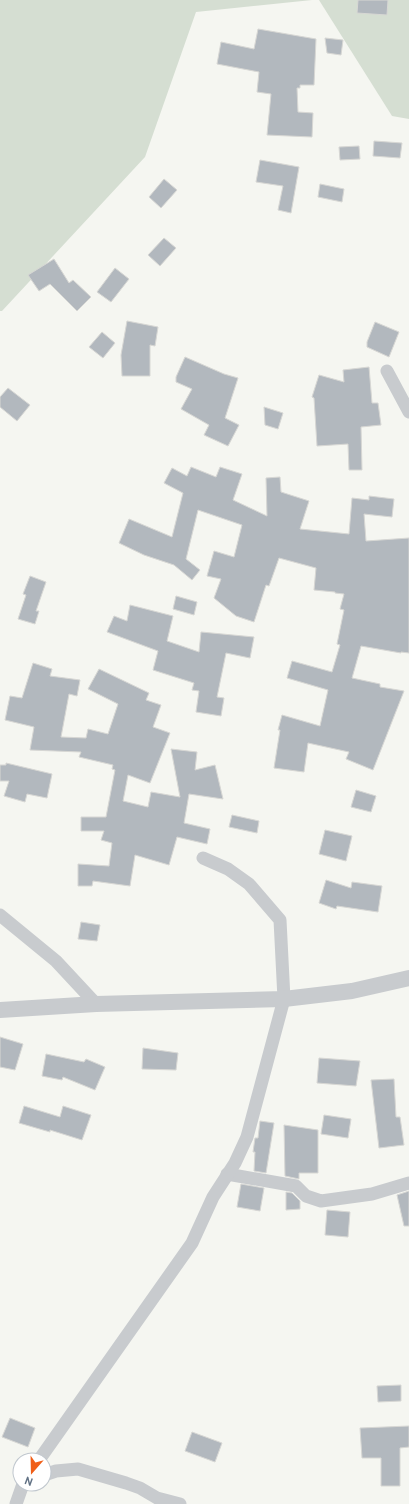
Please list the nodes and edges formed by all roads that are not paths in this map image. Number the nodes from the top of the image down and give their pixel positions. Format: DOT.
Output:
graph roads {
  1 [pos="387,371"];
  2 [pos="409,412"];
  3 [pos="203,858"];
  4 [pos="0,915"];
  5 [pos="409,978"];
  6 [pos="284,999"];
  7 [pos="96,1004"];
  8 [pos="0,1010"];
  9 [pos="227,1174"];
  10 [pos="409,1183"];
  11 [pos="45,1452"];
  12 [pos="52,1472"];
  13 [pos="20,1492"];
  14 [pos="16,1504"];
  15 [pos="180,1504"];
  1 -- 2 [label="street"];
  3 -- 6 [label="street"];
  4 -- 7 [label="street"];
  5 -- 6 [label="street"];
  6 -- 7 [label="street"];
  6 -- 9 [label="street"];
  7 -- 8 [label="street"];
  9 -- 10 [label="street"];
  9 -- 11 [label="street"];
  12 -- 15 [label="street"];
  13 -- 14 [label="street"];
}
